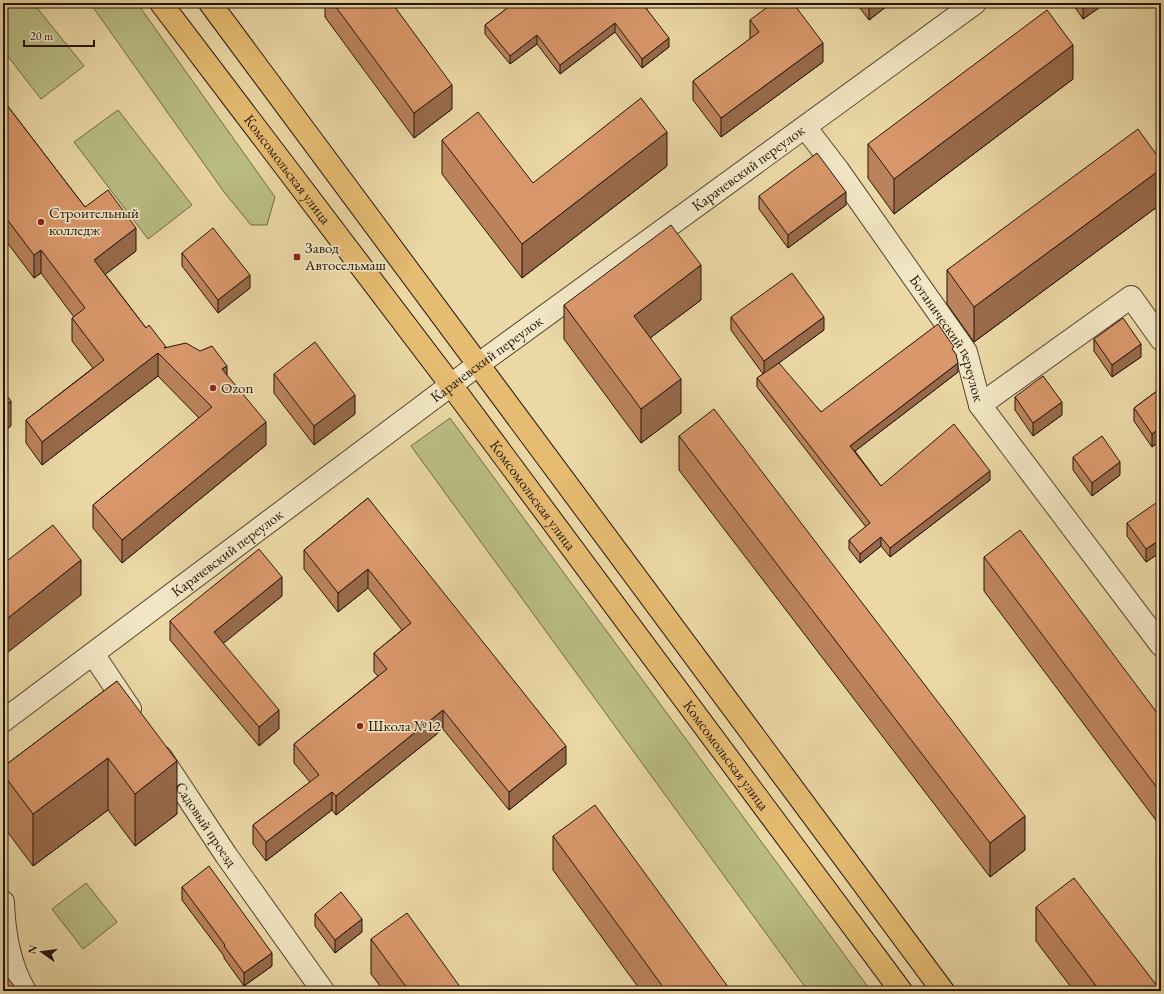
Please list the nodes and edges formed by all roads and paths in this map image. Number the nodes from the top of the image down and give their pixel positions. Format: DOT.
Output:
graph roads {
  1 [pos="161,3"];
  2 [pos="210,3"];
  3 [pos="975,3"];
  4 [pos="805,127"];
  5 [pos="1161,339"];
  6 [pos="479,364"];
  7 [pos="451,385"];
  8 [pos="980,405"];
  9 [pos="1161,645"];
  10 [pos="93,654"];
  11 [pos="3,721"];
  12 [pos="3,902"];
  13 [pos="25,991"];
  14 [pos="323,991"];
  15 [pos="901,991"];
  16 [pos="942,991"];
  1 -- 7 [label="main road, Комсомольская улица"];
  2 -- 6 [label="main road"];
  3 -- 4 [label="street, Карачевский переулок"];
  4 -- 6 [label="street, Карачевский переулок"];
  4 -- 8 [label="street, Ботанический переулок"];
  5 -- 8 [label="street"];
  6 -- 7 [label="street, Карачевский переулок"];
  6 -- 16 [label="main road"];
  7 -- 10 [label="street, Карачевский переулок"];
  7 -- 15 [label="main road, Комсомольская улица"];
  8 -- 9 [label="street, Ботанический переулок"];
  10 -- 11 [label="street, Карачевский переулок"];
  10 -- 14 [label="street, Садовый проезд"];
  12 -- 13 [label="street"];
}
